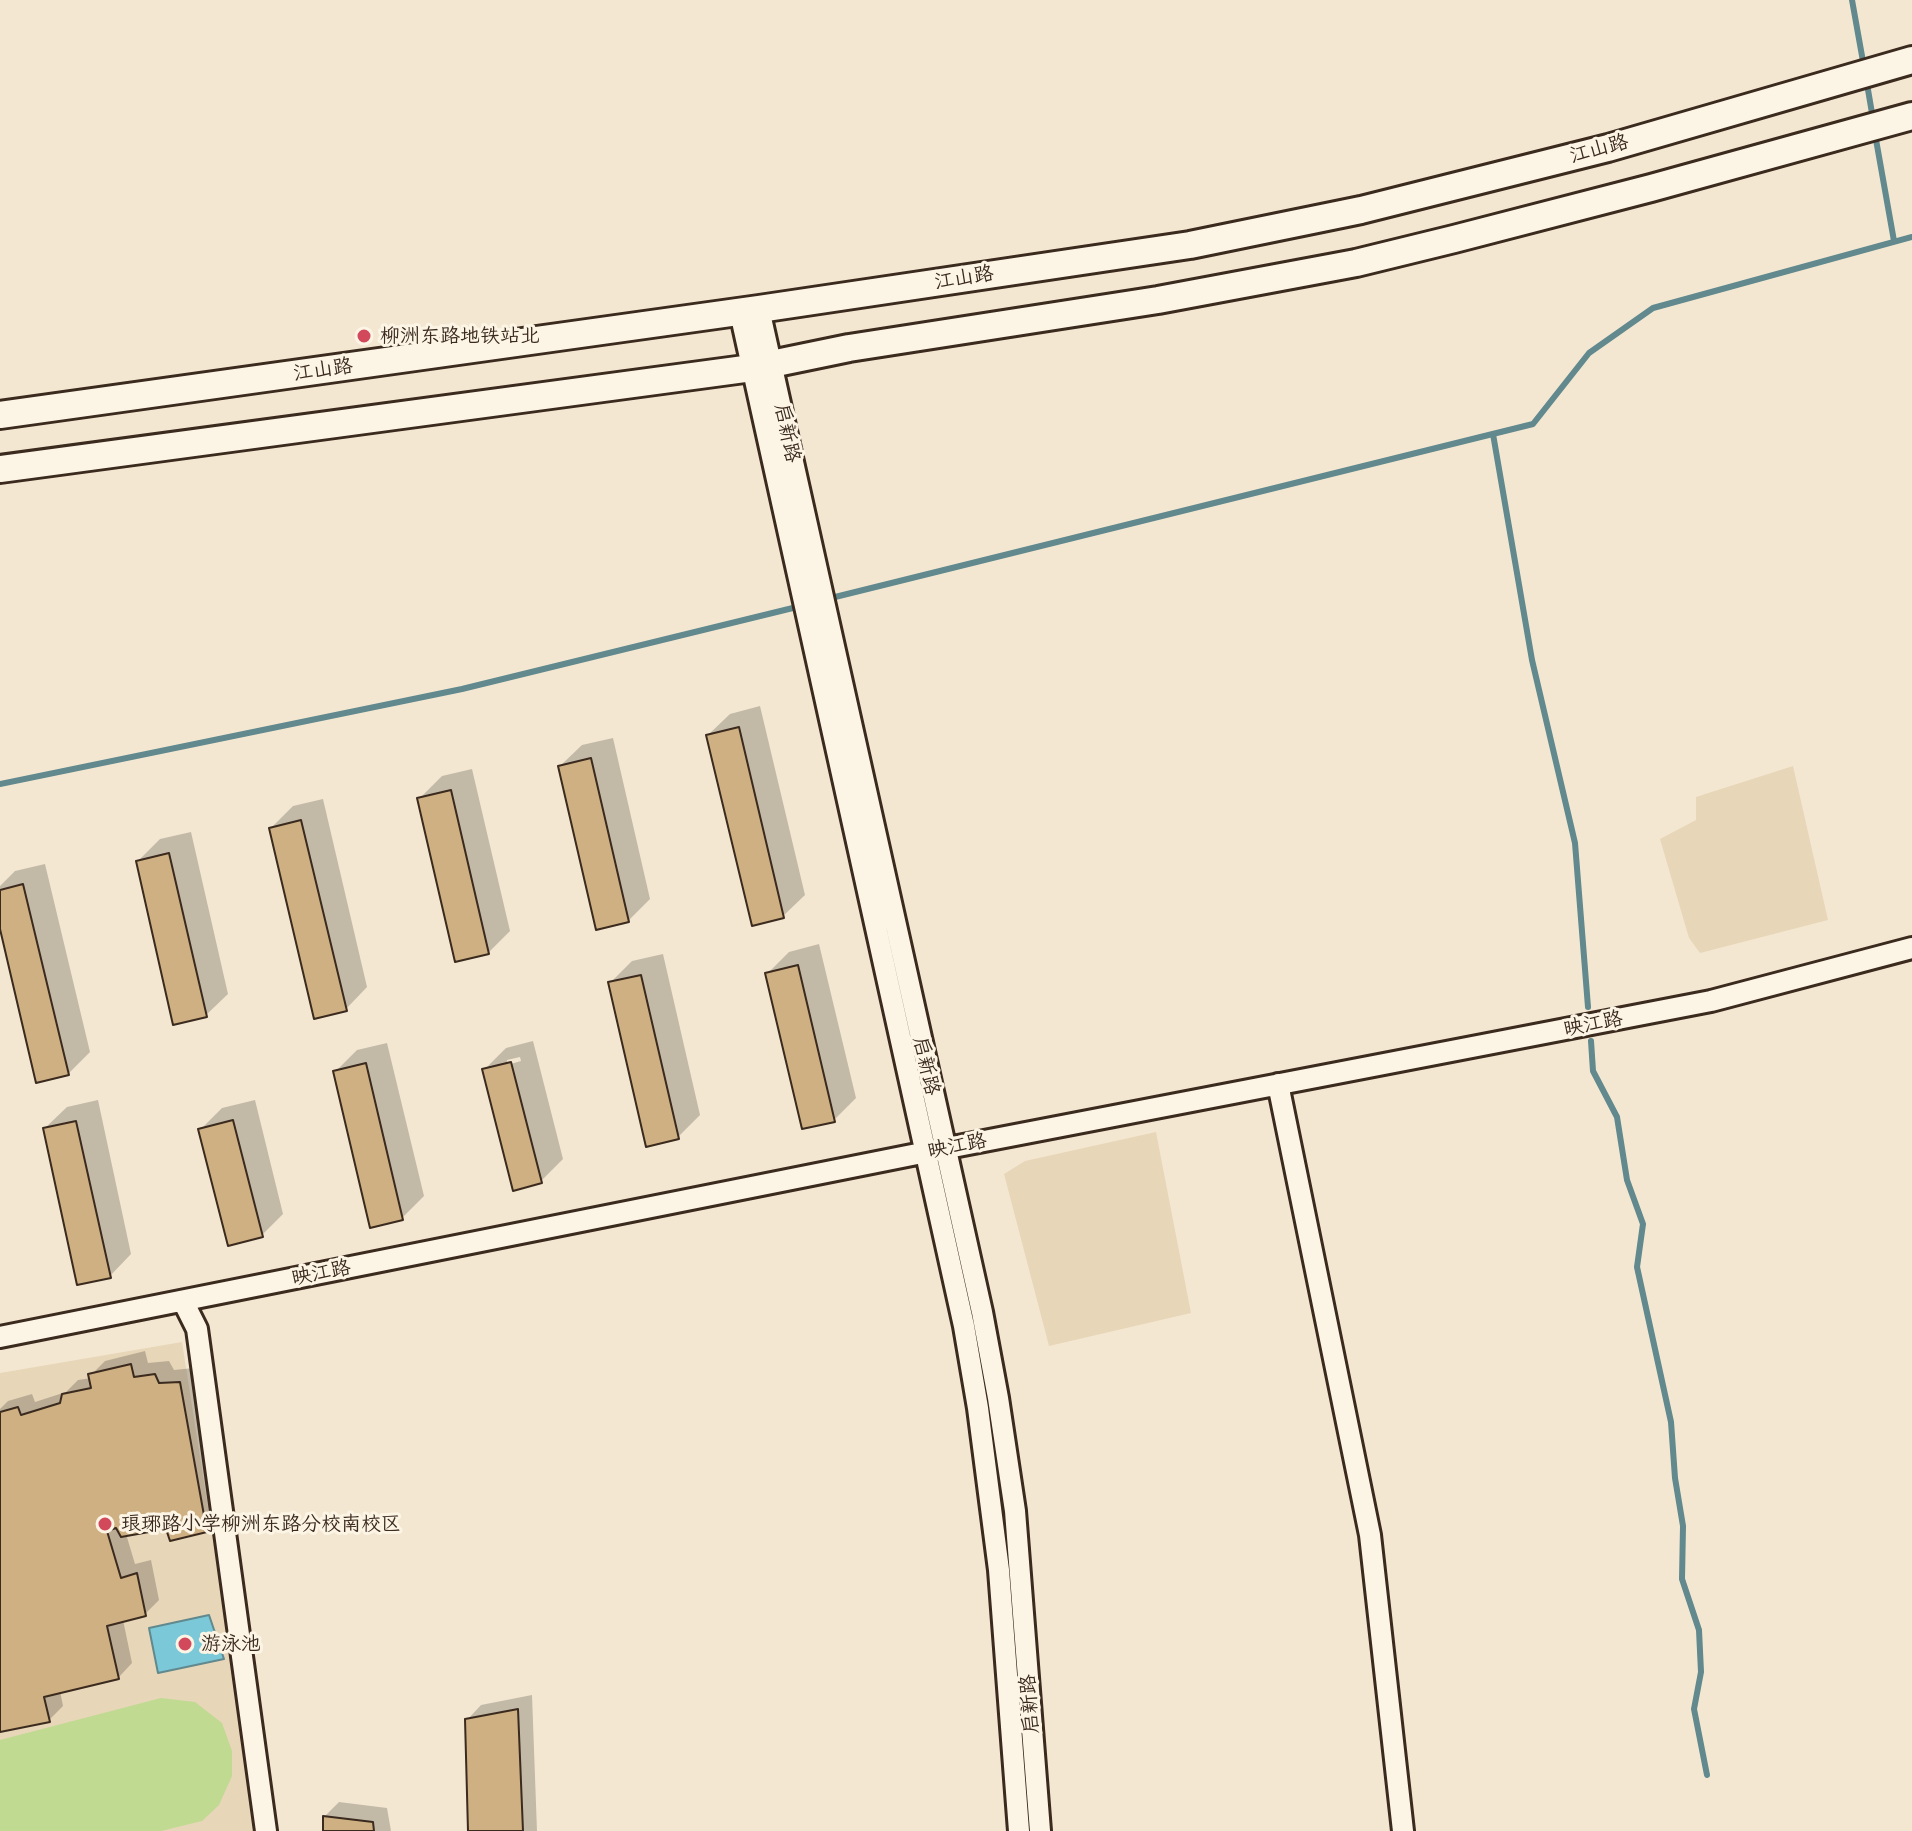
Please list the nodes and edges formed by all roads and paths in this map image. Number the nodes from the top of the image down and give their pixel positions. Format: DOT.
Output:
graph roads {
  1 [pos="1911,60"];
  2 [pos="1912,116"];
  3 [pos="750,310"];
  4 [pos="761,366"];
  5 [pos="0,415"];
  6 [pos="0,469"];
  7 [pos="1912,948"];
  8 [pos="1278,1084"];
  9 [pos="936,1150"];
  10 [pos="183,1301"];
  11 [pos="0,1337"];
  12 [pos="266,1831"];
  13 [pos="1019,1831"];
  14 [pos="1040,1831"];
  15 [pos="1403,1831"];
  1 -- 3 [label="main road, 江山路"];
  2 -- 4 [label="main road"];
  3 -- 4 [label="street, 启新路"];
  3 -- 5 [label="main road, 江山路"];
  4 -- 6 [label="main road"];
  4 -- 9 [label="street, 启新路"];
  7 -- 8 [label="street, 映江路"];
  8 -- 9 [label="street, 映江路"];
  8 -- 15 [label="street"];
  9 -- 10 [label="street, 映江路"];
  9 -- 13 [label="street, 启新路"];
  9 -- 14 [label="street, 启新路"];
  10 -- 11 [label="street, 映江路"];
  10 -- 12 [label="street"];
}
